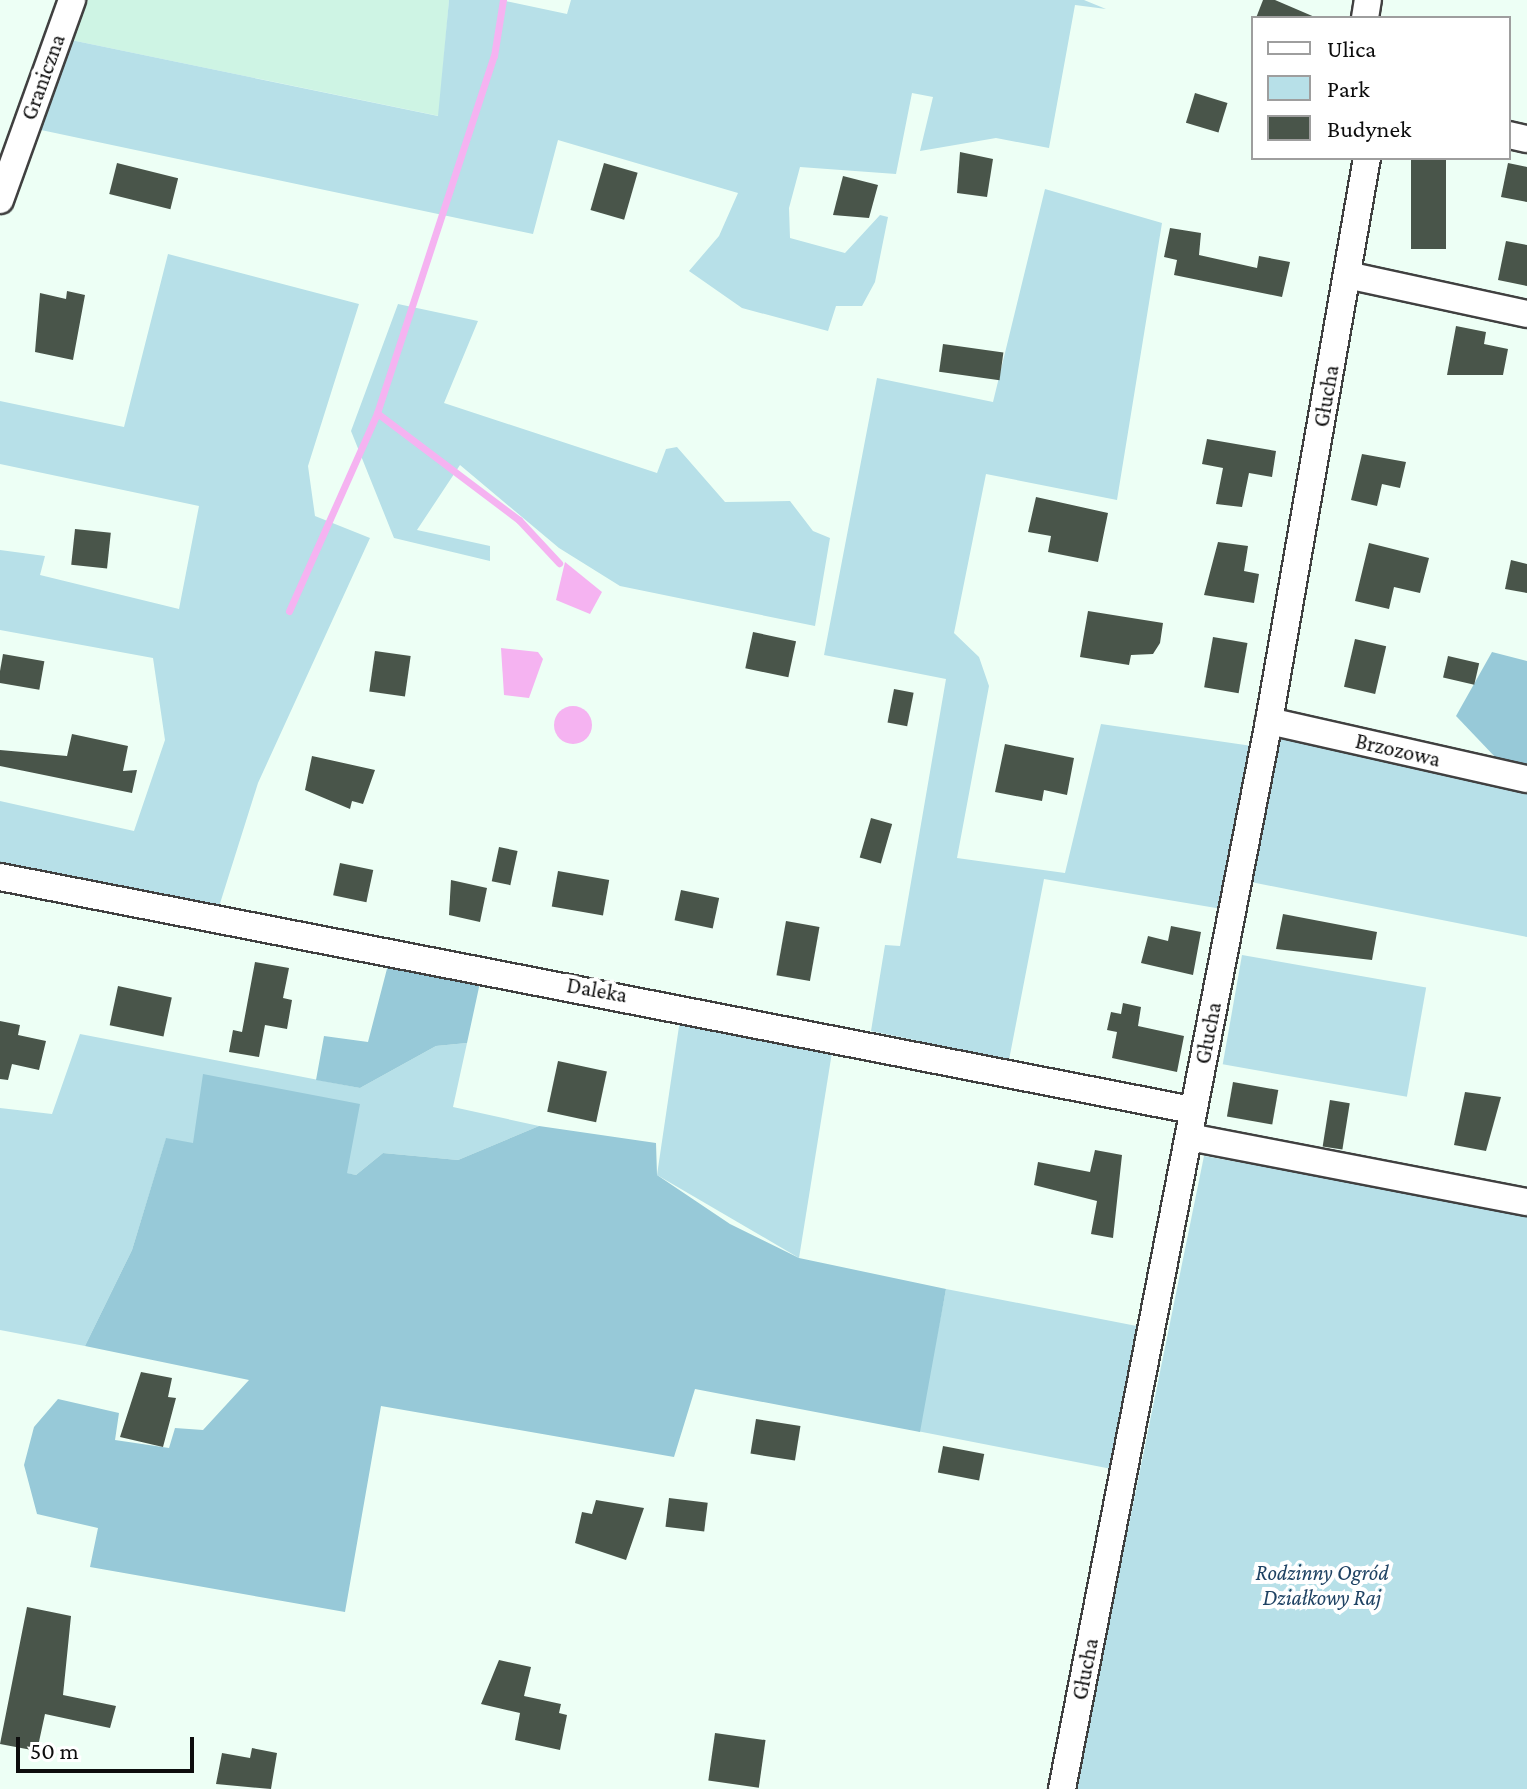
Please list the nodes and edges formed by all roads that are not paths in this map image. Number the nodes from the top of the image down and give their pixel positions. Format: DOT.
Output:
graph roads {
  1 [pos="72,0"];
  2 [pos="1367,160"];
  3 [pos="0,200"];
  4 [pos="1347,275"];
  5 [pos="1527,314"];
  6 [pos="1269,721"];
  7 [pos="1527,779"];
  8 [pos="0,877"];
  9 [pos="1192,1110"];
  10 [pos="1189,1137"];
  11 [pos="1527,1202"];
  12 [pos="1062,1789"];
  1 -- 3 [label="street, Graniczna"];
  2 -- 4 [label="street, Głucha"];
  4 -- 5 [label="street"];
  4 -- 6 [label="street, Głucha"];
  6 -- 7 [label="street, Brzozowa"];
  6 -- 9 [label="street, Głucha"];
  8 -- 9 [label="street, Daleka"];
  9 -- 10 [label="street, Głucha"];
  10 -- 11 [label="street"];
  10 -- 12 [label="street, Głucha"];
}
